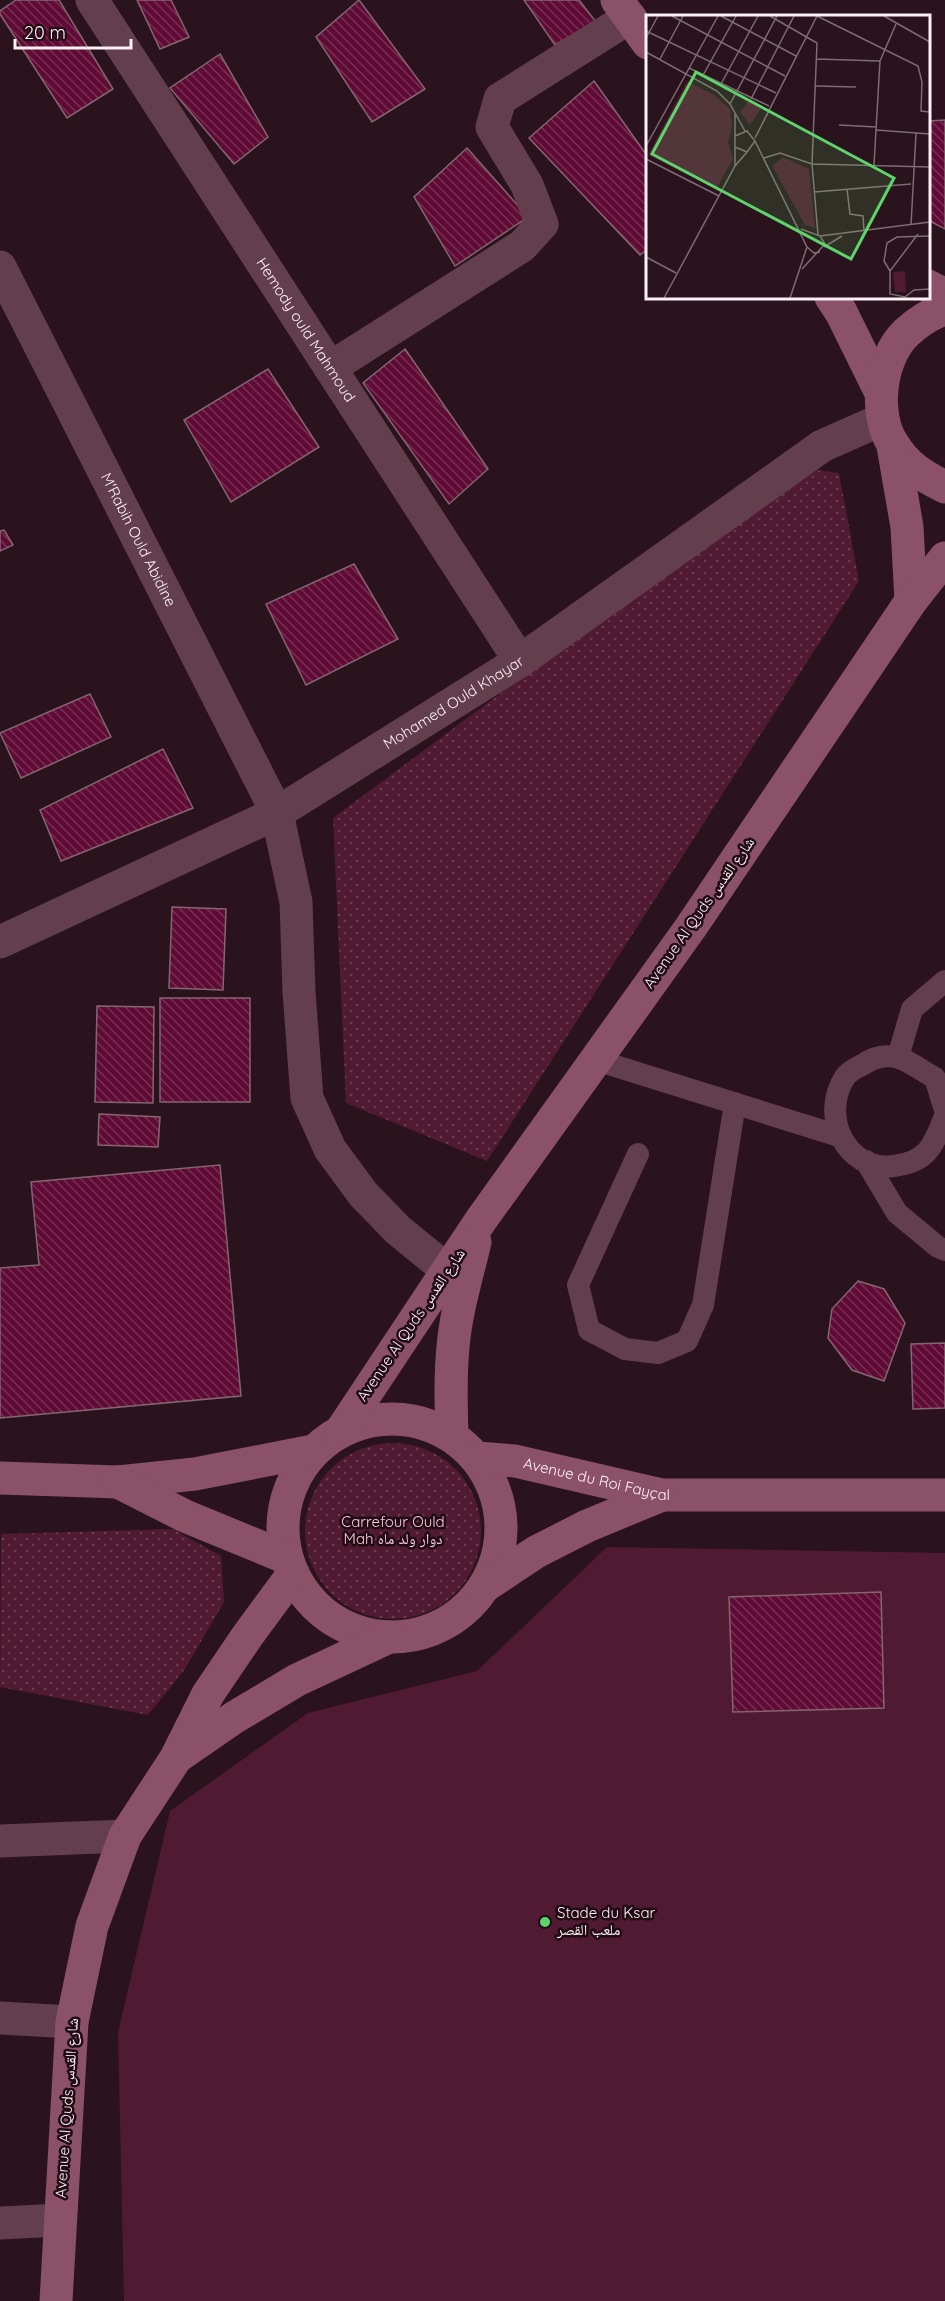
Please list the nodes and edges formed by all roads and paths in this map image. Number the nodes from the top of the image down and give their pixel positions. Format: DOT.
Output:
graph roads {
  1 [pos="92,0"];
  2 [pos="632,20"];
  3 [pos="0,267"];
  4 [pos="930,286"];
  5 [pos="945,295"];
  6 [pos="832,298"];
  7 [pos="945,309"];
  8 [pos="330,368"];
  9 [pos="885,419"];
  10 [pos="945,487"];
  11 [pos="945,558"];
  12 [pos="911,602"];
  13 [pos="520,661"];
  14 [pos="277,813"];
  15 [pos="0,942"];
  16 [pos="945,981"];
  17 [pos="898,1057"];
  18 [pos="596,1060"];
  19 [pos="735,1103"];
  20 [pos="945,1110"];
  21 [pos="945,1116"];
  22 [pos="839,1136"];
  23 [pos="638,1154"];
  24 [pos="939,1155"];
  25 [pos="866,1161"];
  26 [pos="481,1220"];
  27 [pos="945,1250"];
  28 [pos="447,1270"];
  29 [pos="341,1431"];
  30 [pos="452,1436"];
  31 [pos="313,1451"];
  32 [pos="477,1458"];
  33 [pos="0,1478"];
  34 [pos="118,1482"];
  35 [pos="662,1495"];
  36 [pos="945,1495"];
  37 [pos="290,1566"];
  38 [pos="485,1586"];
  39 [pos="389,1637"];
  40 [pos="176,1758"];
  41 [pos="125,1836"];
  42 [pos="0,1841"];
  43 [pos="0,2018"];
  44 [pos="72,2022"];
  45 [pos="60,2220"];
  46 [pos="0,2223"];
  47 [pos="56,2301"];
  1 -- 8 [label="street, Hemody ould Mahmoud"];
  2 -- 8 [label="street"];
  3 -- 14 [label="street, M'Rabih Ould Abidine"];
  4 -- 5 [label="street"];
  6 -- 9 [label="street"];
  7 -- 9 [label="street"];
  8 -- 13 [label="street, Hemody ould Mahmoud"];
  9 -- 10 [label="street"];
  9 -- 12 [label="street"];
  9 -- 13 [label="street, Mohamed Ould Khayar"];
  11 -- 12 [label="street, Avenue Al Quds شارع القدس"];
  12 -- 18 [label="street, Avenue Al Quds شارع القدس"];
  13 -- 14 [label="street, Mohamed Ould Khayar"];
  14 -- 15 [label="street, Mohamed Ould Khayar"];
  14 -- 28 [label="street, M'Rabih Ould Abidine"];
  16 -- 17 [label="lane"];
  17 -- 20 [label="lane"];
  17 -- 22 [label="lane"];
  18 -- 19 [label="lane"];
  18 -- 26 [label="street, Avenue Al Quds شارع القدس"];
  19 -- 22 [label="lane"];
  19 -- 23 [label="lane"];
  21 -- 24 [label="lane"];
  22 -- 25 [label="lane"];
  24 -- 25 [label="lane"];
  25 -- 27 [label="lane"];
  26 -- 28 [label="street, Avenue Al Quds شارع القدس"];
  26 -- 30 [label="street, Avenue Al Quds شارع القدس"];
  28 -- 29 [label="street, Avenue Al Quds شارع القدس"];
  29 -- 30 [label="street"];
  29 -- 31 [label="street"];
  30 -- 32 [label="street"];
  31 -- 34 [label="street"];
  31 -- 37 [label="street"];
  32 -- 35 [label="street, Avenue du Roi Fayçal"];
  32 -- 38 [label="street"];
  33 -- 34 [label="street"];
  34 -- 37 [label="street"];
  35 -- 36 [label="street"];
  35 -- 38 [label="street, Avenue du Roi Fayçal"];
  37 -- 39 [label="street"];
  37 -- 40 [label="street, Avenue Al Quds شارع القدس"];
  38 -- 39 [label="street"];
  39 -- 40 [label="street, Avenue Al Quds شارع القدس"];
  40 -- 41 [label="street, Avenue Al Quds شارع القدس"];
  41 -- 42 [label="street"];
  41 -- 44 [label="street, Avenue Al Quds شارع القدس"];
  43 -- 44 [label="street"];
  44 -- 45 [label="street, Avenue Al Quds شارع القدس"];
  45 -- 46 [label="street"];
  45 -- 47 [label="street, Avenue Al Quds شارع القدس"];
}
